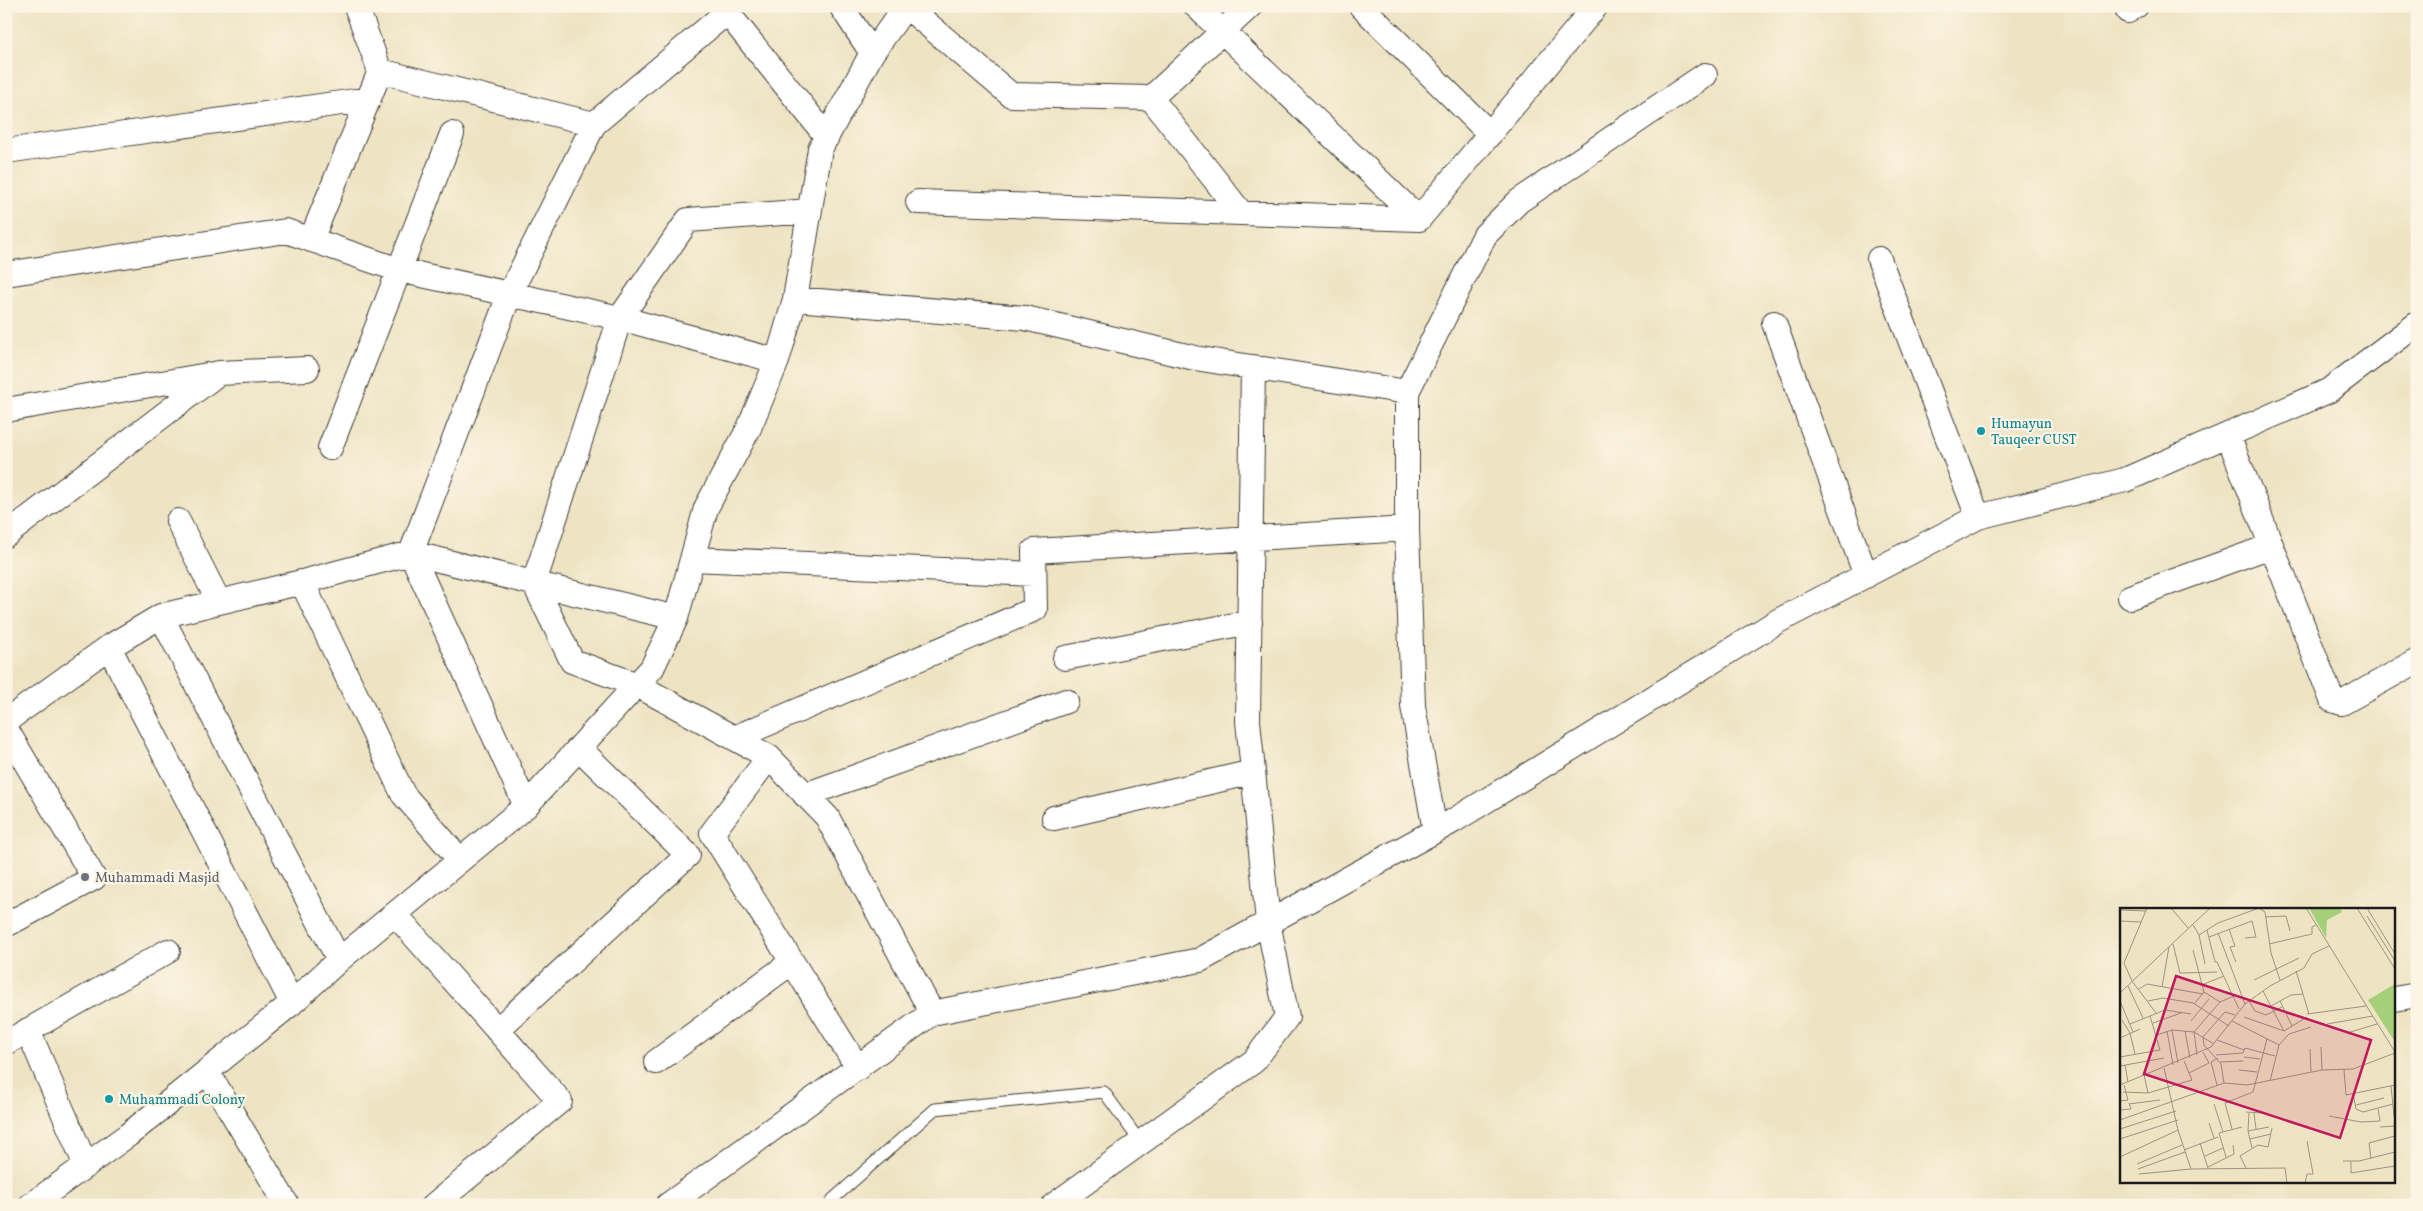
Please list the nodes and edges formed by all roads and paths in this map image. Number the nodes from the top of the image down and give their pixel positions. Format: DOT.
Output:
graph roads {
  1 [pos="356,6"];
  2 [pos="841,6"];
  3 [pos="1196,6"];
  4 [pos="1250,6"];
  5 [pos="1361,6"];
  6 [pos="1596,6"];
  7 [pos="724,9"];
  8 [pos="1224,33"];
  9 [pos="872,53"];
  10 [pos="380,71"];
  11 [pos="1705,76"];
  12 [pos="1152,98"];
  13 [pos="369,99"];
  14 [pos="594,124"];
  15 [pos="452,134"];
  16 [pos="1490,134"];
  17 [pos="827,137"];
  18 [pos="6,151"];
  19 [pos="918,202"];
  20 [pos="810,211"];
  21 [pos="1240,213"];
  22 [pos="1419,219"];
  23 [pos="311,240"];
  24 [pos="1879,260"];
  25 [pos="399,270"];
  26 [pos="6,274"];
  27 [pos="510,293"];
  28 [pos="795,299"];
  29 [pos="620,318"];
  30 [pos="1774,323"];
  31 [pos="2417,324"];
  32 [pos="777,361"];
  33 [pos="1253,368"];
  34 [pos="307,369"];
  35 [pos="219,373"];
  36 [pos="1407,392"];
  37 [pos="6,410"];
  38 [pos="2228,435"];
  39 [pos="330,448"];
  40 [pos="1978,517"];
  41 [pos="178,521"];
  42 [pos="1407,529"];
  43 [pos="6,535"];
  44 [pos="1251,538"];
  45 [pos="2271,546"];
  46 [pos="411,553"];
  47 [pos="693,559"];
  48 [pos="1034,574"];
  49 [pos="1866,576"];
  50 [pos="302,582"];
  51 [pos="534,583"];
  52 [pos="2130,597"];
  53 [pos="219,602"];
  54 [pos="161,616"];
  55 [pos="676,618"];
  56 [pos="1250,622"];
  57 [pos="108,647"];
  58 [pos="1065,658"];
  59 [pos="2417,662"];
  60 [pos="637,685"];
  61 [pos="1066,701"];
  62 [pos="6,721"];
  63 [pos="6,729"];
  64 [pos="734,738"];
  65 [pos="579,748"];
  66 [pos="769,757"];
  67 [pos="1253,772"];
  68 [pos="805,795"];
  69 [pos="526,806"];
  70 [pos="1054,818"];
  71 [pos="1435,831"];
  72 [pos="460,860"];
  73 [pos="395,914"];
  74 [pos="1268,922"];
  75 [pos="6,925"];
  76 [pos="168,951"];
  77 [pos="339,960"];
  78 [pos="792,962"];
  79 [pos="2417,995"];
  80 [pos="2396,999"];
  81 [pos="292,1003"];
  82 [pos="932,1013"];
  83 [pos="28,1030"];
  84 [pos="497,1030"];
  85 [pos="6,1042"];
  86 [pos="656,1062"];
  87 [pos="858,1068"];
  88 [pos="207,1071"];
  89 [pos="1141,1143"];
  90 [pos="86,1166"];
  91 [pos="31,1205"];
  92 [pos="286,1205"];
  93 [pos="434,1205"];
  94 [pos="668,1205"];
  95 [pos="830,1205"];
  96 [pos="1054,1205"];
  1 -- 10 [label="street"];
  2 -- 9 [label="street"];
  3 -- 8 [label="street"];
  4 -- 8 [label="street"];
  5 -- 16 [label="street"];
  6 -- 16 [label="street"];
  7 -- 14 [label="street"];
  7 -- 17 [label="street"];
  8 -- 12 [label="street"];
  8 -- 22 [label="street"];
  9 -- 12 [label="street"];
  9 -- 17 [label="street"];
  10 -- 13 [label="street"];
  10 -- 14 [label="street"];
  11 -- 36 [label="street"];
  12 -- 21 [label="street"];
  13 -- 18 [label="street"];
  13 -- 23 [label="street"];
  14 -- 27 [label="street"];
  15 -- 25 [label="street"];
  16 -- 22 [label="street"];
  17 -- 20 [label="street"];
  19 -- 21 [label="street"];
  20 -- 28 [label="street"];
  20 -- 29 [label="street"];
  21 -- 22 [label="street"];
  23 -- 25 [label="street"];
  23 -- 26 [label="street"];
  24 -- 40 [label="street"];
  25 -- 27 [label="street"];
  25 -- 39 [label="street"];
  27 -- 29 [label="street"];
  27 -- 46 [label="street"];
  28 -- 32 [label="street"];
  28 -- 33 [label="street"];
  29 -- 32 [label="street"];
  29 -- 51 [label="street"];
  30 -- 49 [label="street"];
  31 -- 38 [label="street"];
  32 -- 47 [label="street"];
  33 -- 36 [label="street"];
  33 -- 44 [label="street"];
  34 -- 35 [label="street"];
  35 -- 37 [label="street"];
  35 -- 43 [label="street"];
  36 -- 42 [label="street"];
  38 -- 40 [label="street"];
  38 -- 45 [label="street"];
  40 -- 49 [label="street"];
  41 -- 53 [label="street"];
  42 -- 44 [label="street"];
  42 -- 71 [label="street"];
  44 -- 48 [label="street"];
  44 -- 56 [label="street"];
  45 -- 52 [label="street"];
  45 -- 59 [label="street"];
  46 -- 50 [label="street"];
  46 -- 51 [label="street"];
  46 -- 69 [label="street"];
  47 -- 48 [label="street"];
  47 -- 55 [label="street"];
  48 -- 64 [label="street"];
  49 -- 71 [label="street"];
  50 -- 53 [label="street"];
  50 -- 72 [label="street"];
  51 -- 55 [label="street"];
  51 -- 60 [label="street"];
  53 -- 54 [label="street"];
  54 -- 57 [label="street"];
  54 -- 77 [label="street"];
  55 -- 60 [label="street"];
  56 -- 58 [label="street"];
  56 -- 67 [label="street"];
  57 -- 62 [label="street"];
  57 -- 81 [label="street"];
  60 -- 64 [label="street"];
  60 -- 65 [label="street"];
  61 -- 68 [label="street"];
  63 -- 75 [label="street"];
  64 -- 66 [label="street"];
  65 -- 69 [label="street"];
  65 -- 84 [label="street"];
  66 -- 68 [label="street"];
  66 -- 78 [label="street"];
  67 -- 70 [label="street"];
  67 -- 74 [label="street"];
  68 -- 82 [label="street"];
  69 -- 72 [label="street"];
  71 -- 74 [label="street"];
  72 -- 73 [label="street"];
  73 -- 77 [label="street"];
  73 -- 84 [label="street"];
  74 -- 82 [label="street"];
  74 -- 89 [label="street"];
  76 -- 83 [label="street"];
  77 -- 81 [label="street"];
  78 -- 86 [label="street"];
  78 -- 87 [label="street"];
  79 -- 80 [label="street"];
  81 -- 88 [label="street"];
  82 -- 87 [label="street"];
  83 -- 85 [label="street"];
  83 -- 90 [label="street"];
  84 -- 93 [label="street"];
  87 -- 94 [label="street"];
  88 -- 90 [label="street"];
  88 -- 92 [label="street"];
  89 -- 95 [label="lane"];
  89 -- 96 [label="street"];
  90 -- 91 [label="street"];
}
